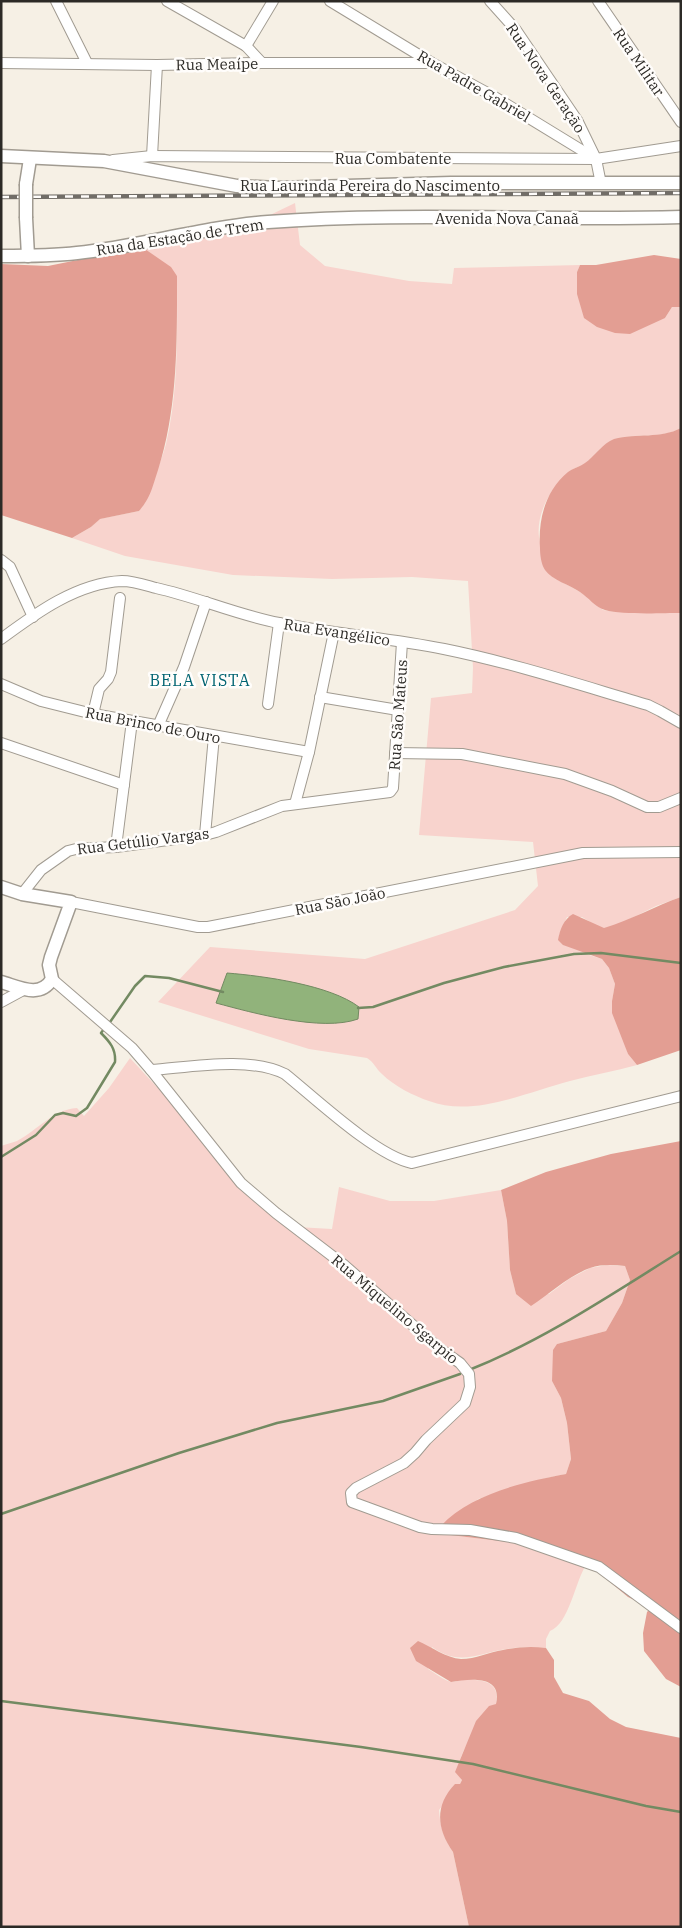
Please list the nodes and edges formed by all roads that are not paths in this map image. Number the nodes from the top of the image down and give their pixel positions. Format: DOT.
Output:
graph roads {
  1 [pos="56,1"];
  2 [pos="166,1"];
  3 [pos="273,1"];
  4 [pos="330,1"];
  5 [pos="490,1"];
  6 [pos="598,1"];
  7 [pos="246,46"];
  8 [pos="262,62"];
  9 [pos="1,63"];
  10 [pos="87,63"];
  11 [pos="432,63"];
  12 [pos="156,65"];
  13 [pos="681,122"];
  14 [pos="681,146"];
  15 [pos="1,156"];
  16 [pos="152,156"];
  17 [pos="30,159"];
  18 [pos="596,159"];
  19 [pos="104,161"];
  20 [pos="681,183"];
  21 [pos="601,184"];
  22 [pos="681,217"];
  23 [pos="333,219"];
  24 [pos="1,256"];
  25 [pos="28,256"];
  26 [pos="1,560"];
  27 [pos="120,598"];
  28 [pos="206,602"];
  29 [pos="32,616"];
  30 [pos="278,623"];
  31 [pos="334,632"];
  32 [pos="1,640"];
  33 [pos="402,642"];
  34 [pos="1,684"];
  35 [pos="320,697"];
  36 [pos="268,704"];
  37 [pos="398,710"];
  38 [pos="93,714"];
  39 [pos="132,721"];
  40 [pos="681,723"];
  41 [pos="158,726"];
  42 [pos="214,736"];
  43 [pos="1,743"];
  44 [pos="309,752"];
  45 [pos="395,753"];
  46 [pos="124,785"];
  47 [pos="393,788"];
  48 [pos="681,798"];
  49 [pos="295,804"];
  50 [pos="205,835"];
  51 [pos="116,847"];
  52 [pos="681,852"];
  53 [pos="1,887"];
  54 [pos="22,894"];
  55 [pos="72,902"];
  56 [pos="52,979"];
  57 [pos="1,982"];
  58 [pos="25,989"];
  59 [pos="1,1002"];
  60 [pos="151,1070"];
  61 [pos="681,1096"];
  62 [pos="681,1628"];
  1 -- 10 [label="street"];
  2 -- 7 [label="street"];
  3 -- 7 [label="street"];
  4 -- 11 [label="street, Rua Padre Gabriel"];
  5 -- 18 [label="street, Rua Nova Geração"];
  6 -- 13 [label="street, Rua Militar"];
  7 -- 8 [label="street"];
  8 -- 11 [label="street, Rua Meaípe"];
  8 -- 12 [label="street, Rua Meaípe"];
  9 -- 10 [label="street, Rua Meaípe"];
  10 -- 12 [label="street, Rua Meaípe"];
  11 -- 18 [label="street, Rua Padre Gabriel"];
  12 -- 16 [label="street"];
  14 -- 18 [label="street, Rua Combatente"];
  15 -- 17 [label="street, Rua Laurinda Pereira do Nascimento"];
  16 -- 18 [label="street, Rua Combatente"];
  16 -- 19 [label="street, Rua Combatente"];
  17 -- 19 [label="street, Rua Laurinda Pereira do Nascimento"];
  17 -- 25 [label="street, bridge"];
  18 -- 21 [label="street"];
  19 -- 21 [label="street, Rua Laurinda Pereira do Nascimento"];
  20 -- 21 [label="street, Rua Laurinda Pereira do Nascimento"];
  22 -- 23 [label="street, Avenida Nova Canaã"];
  23 -- 25 [label="street, Rua da Estação de Trem"];
  24 -- 25 [label="street, Rua da Estação de Trem"];
  26 -- 29 [label="street"];
  27 -- 38 [label="street"];
  28 -- 29 [label="street, Rua Evangélico"];
  28 -- 30 [label="street, Rua Evangélico"];
  28 -- 41 [label="street"];
  29 -- 32 [label="street, Rua Evangélico"];
  30 -- 31 [label="street, Rua Evangélico"];
  30 -- 36 [label="street"];
  31 -- 33 [label="street, Rua Evangélico"];
  31 -- 35 [label="street"];
  33 -- 37 [label="street, Rua São Mateus"];
  33 -- 40 [label="street, Rua Evangélico"];
  34 -- 38 [label="street, Rua Brinco de Ouro"];
  35 -- 37 [label="street"];
  35 -- 44 [label="street"];
  37 -- 45 [label="street, Rua São Mateus"];
  38 -- 39 [label="street, Rua Brinco de Ouro"];
  39 -- 41 [label="street, Rua Brinco de Ouro"];
  39 -- 46 [label="street"];
  41 -- 42 [label="street, Rua Brinco de Ouro"];
  42 -- 44 [label="street, Rua Brinco de Ouro"];
  42 -- 50 [label="street"];
  43 -- 46 [label="street"];
  44 -- 49 [label="street"];
  45 -- 47 [label="street, Rua São Mateus"];
  45 -- 48 [label="street"];
  46 -- 51 [label="street"];
  47 -- 49 [label="street, Rua Getúlio Vargas"];
  49 -- 50 [label="street, Rua Getúlio Vargas"];
  50 -- 51 [label="street, Rua Getúlio Vargas"];
  51 -- 54 [label="street, Rua Getúlio Vargas"];
  52 -- 55 [label="street, Rua São João"];
  53 -- 54 [label="street, Rua São João"];
  54 -- 55 [label="street, Rua São João"];
  55 -- 56 [label="street"];
  56 -- 58 [label="street"];
  56 -- 60 [label="street, Rua Miquelino Sgarpio"];
  57 -- 58 [label="street"];
  58 -- 59 [label="street"];
  60 -- 61 [label="street"];
  60 -- 62 [label="street, Rua Miquelino Sgarpio"];
}
